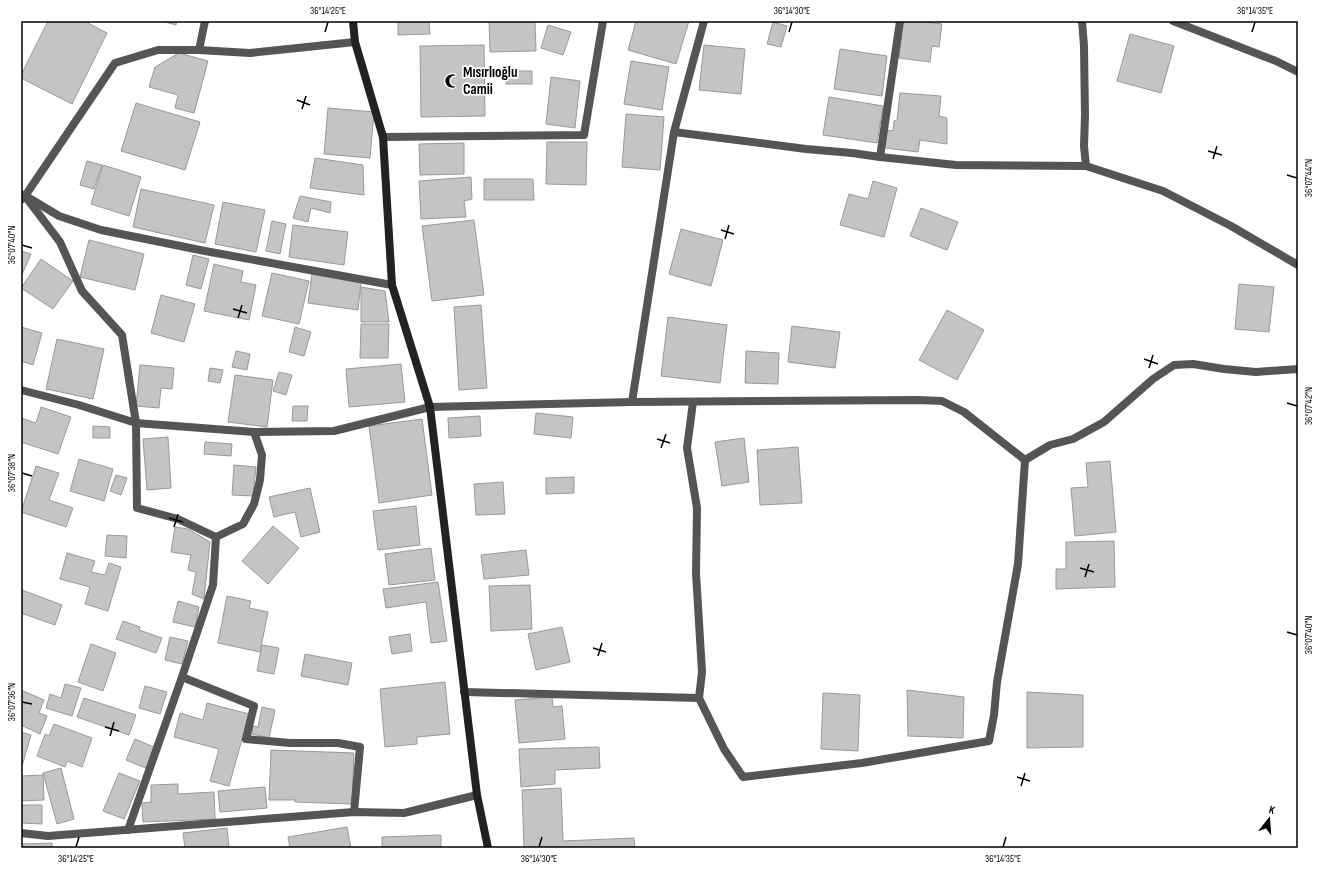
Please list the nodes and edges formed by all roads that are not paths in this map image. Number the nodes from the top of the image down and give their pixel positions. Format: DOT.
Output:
graph roads {
  1 [pos="204,21"];
  2 [pos="353,21"];
  3 [pos="603,21"];
  4 [pos="704,21"];
  5 [pos="900,21"];
  6 [pos="1082,21"];
  7 [pos="1172,21"];
  8 [pos="355,42"];
  9 [pos="199,50"];
  10 [pos="1298,72"];
  11 [pos="674,132"];
  12 [pos="383,138"];
  13 [pos="880,157"];
  14 [pos="1086,166"];
  15 [pos="22,197"];
  16 [pos="1298,265"];
  17 [pos="392,285"];
  18 [pos="1298,369"];
  19 [pos="21,390"];
  20 [pos="632,402"];
  21 [pos="693,402"];
  22 [pos="430,407"];
  23 [pos="136,423"];
  24 [pos="254,432"];
  25 [pos="1025,460"];
  26 [pos="216,537"];
  27 [pos="182,677"];
  28 [pos="464,692"];
  29 [pos="699,698"];
  30 [pos="477,795"];
  31 [pos="354,812"];
  32 [pos="128,830"];
  33 [pos="21,834"];
  34 [pos="488,848"];
  1 -- 9 [label="street"];
  2 -- 8 [label="street"];
  3 -- 12 [label="street"];
  4 -- 11 [label="street"];
  5 -- 13 [label="street"];
  6 -- 14 [label="street"];
  7 -- 10 [label="street"];
  8 -- 9 [label="street"];
  8 -- 12 [label="street"];
  9 -- 15 [label="street"];
  11 -- 13 [label="street"];
  11 -- 20 [label="street"];
  12 -- 17 [label="street"];
  13 -- 14 [label="street"];
  14 -- 16 [label="street"];
  15 -- 17 [label="street"];
  15 -- 23 [label="street"];
  17 -- 22 [label="street"];
  18 -- 25 [label="street"];
  19 -- 23 [label="street"];
  20 -- 21 [label="street"];
  20 -- 22 [label="street"];
  21 -- 25 [label="street"];
  21 -- 29 [label="street"];
  22 -- 24 [label="street"];
  22 -- 28 [label="street"];
  23 -- 24 [label="street"];
  23 -- 26 [label="street"];
  24 -- 26 [label="street"];
  25 -- 29 [label="street"];
  26 -- 27 [label="street"];
  27 -- 31 [label="street"];
  27 -- 32 [label="street"];
  28 -- 29 [label="street"];
  28 -- 30 [label="street"];
  30 -- 31 [label="street"];
  30 -- 34 [label="street"];
  31 -- 32 [label="street"];
  32 -- 33 [label="street"];
}
